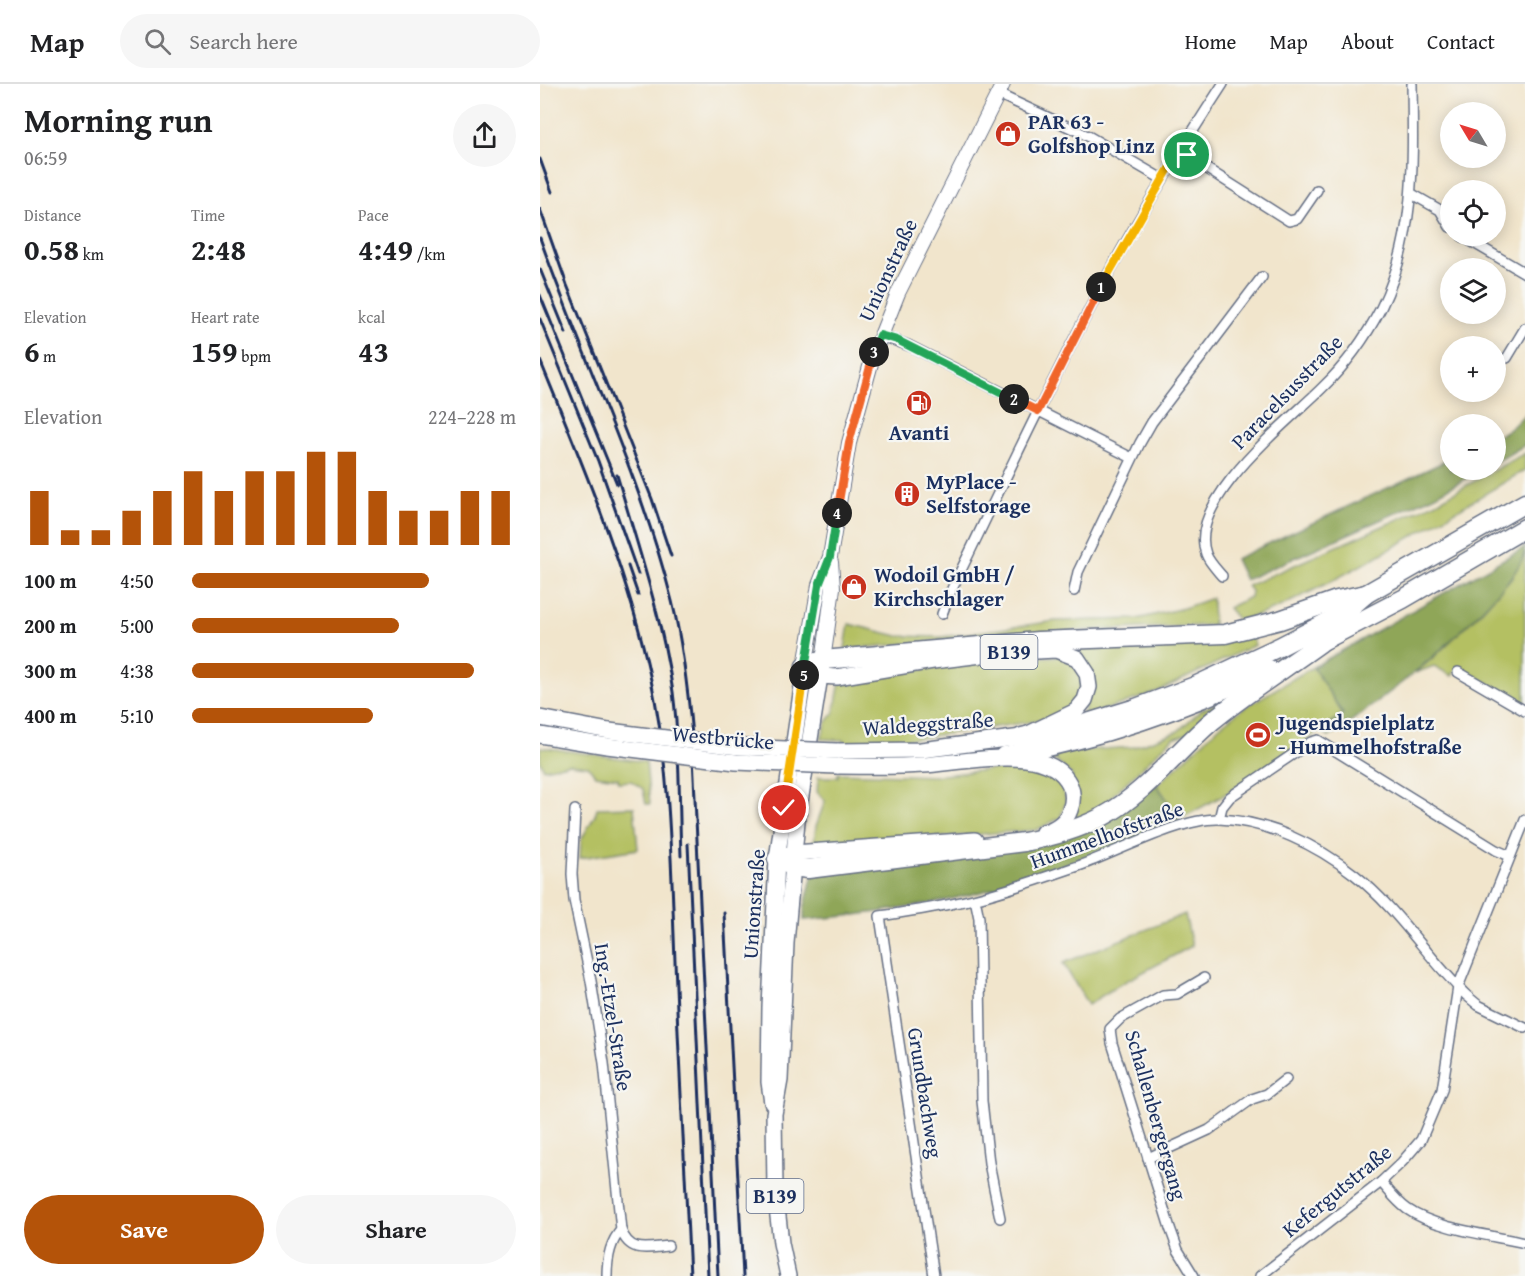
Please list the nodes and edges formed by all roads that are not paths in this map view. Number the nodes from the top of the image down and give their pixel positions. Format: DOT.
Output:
graph roads {
  1 [pos="1223,84"];
  2 [pos="1412,84"];
  3 [pos="1001,89"];
  4 [pos="1179,151"];
  5 [pos="1162,179"];
  6 [pos="1317,190"];
  7 [pos="1412,194"];
  8 [pos="1440,210"];
  9 [pos="1479,246"];
  10 [pos="1525,273"];
  11 [pos="1262,277"];
  12 [pos="1525,328"];
  13 [pos="880,335"];
  14 [pos="1507,358"];
  15 [pos="1038,411"];
  16 [pos="1132,458"];
  17 [pos="1525,503"];
  18 [pos="1525,528"];
  19 [pos="1222,576"];
  20 [pos="1074,591"];
  21 [pos="1366,594"];
  22 [pos="942,614"];
  23 [pos="1320,643"];
  24 [pos="816,667"];
  25 [pos="1458,672"];
  26 [pos="1525,711"];
  27 [pos="540,718"];
  28 [pos="540,735"];
  29 [pos="1022,737"];
  30 [pos="608,739"];
  31 [pos="1004,756"];
  32 [pos="837,759"];
  33 [pos="575,810"];
  34 [pos="1219,819"];
  35 [pos="1525,820"];
  36 [pos="1510,856"];
  37 [pos="788,860"];
  38 [pos="975,899"];
  39 [pos="879,916"];
  40 [pos="1204,978"];
  41 [pos="1458,987"];
  42 [pos="1525,1028"];
  43 [pos="1286,1080"];
  44 [pos="1148,1158"];
  45 [pos="1381,1182"];
  46 [pos="1000,1218"];
  47 [pos="621,1230"];
  48 [pos="1525,1243"];
  49 [pos="668,1246"];
  50 [pos="607,1276"];
  51 [pos="788,1276"];
  52 [pos="934,1276"];
  53 [pos="1194,1276"];
  54 [pos="1260,1276"];
  1 -- 4 [label="street"];
  2 -- 7 [label="street, Paracelsusstraße"];
  3 -- 5 [label="street"];
  3 -- 13 [label="main road, Unionstraße"];
  4 -- 5 [label="street"];
  4 -- 6 [label="street"];
  5 -- 15 [label="street"];
  7 -- 8 [label="street"];
  7 -- 19 [label="street, Paracelsusstraße"];
  9 -- 10 [label="street"];
  11 -- 16 [label="street"];
  12 -- 14 [label="street"];
  13 -- 15 [label="street"];
  13 -- 24 [label="main road, Unionstraße"];
  15 -- 16 [label="street"];
  15 -- 22 [label="street"];
  16 -- 20 [label="street"];
  17 -- 21 [label="highway"];
  18 -- 23 [label="highway"];
  21 -- 24 [label="highway"];
  21 -- 29 [label="highway"];
  23 -- 31 [label="highway"];
  23 -- 37 [label="highway"];
  24 -- 29 [label="main road, B139"];
  24 -- 37 [label="main road, Unionstraße / B139"];
  25 -- 26 [label="street"];
  27 -- 30 [label="main road, B139"];
  28 -- 30 [label="main road, B139"];
  29 -- 32 [label="main road, Waldeggstraße / B139"];
  30 -- 32 [label="main road, Westbrücke / B139, bridge"];
  31 -- 32 [label="main road, Waldeggstraße / B139"];
  31 -- 37 [label="main road, B139"];
  33 -- 47 [label="street, Ing.-Etzel-Straße"];
  34 -- 36 [label="street"];
  34 -- 38 [label="street, Hummelhofstraße"];
  34 -- 41 [label="street"];
  35 -- 36 [label="street, Kefergutstraße"];
  36 -- 41 [label="street, Kefergutstraße"];
  37 -- 51 [label="main road, Unionstraße / B139"];
  38 -- 39 [label="street, Hummelhofstraße"];
  38 -- 46 [label="street"];
  39 -- 52 [label="street, Grundbachweg"];
  40 -- 44 [label="street, Schallenbergergang"];
  41 -- 42 [label="street"];
  41 -- 45 [label="street, Kefergutstraße"];
  43 -- 44 [label="street"];
  44 -- 53 [label="street, Schallenbergergang"];
  45 -- 48 [label="street"];
  45 -- 54 [label="street, Kefergutstraße"];
  47 -- 49 [label="street"];
  47 -- 50 [label="street"];
}
